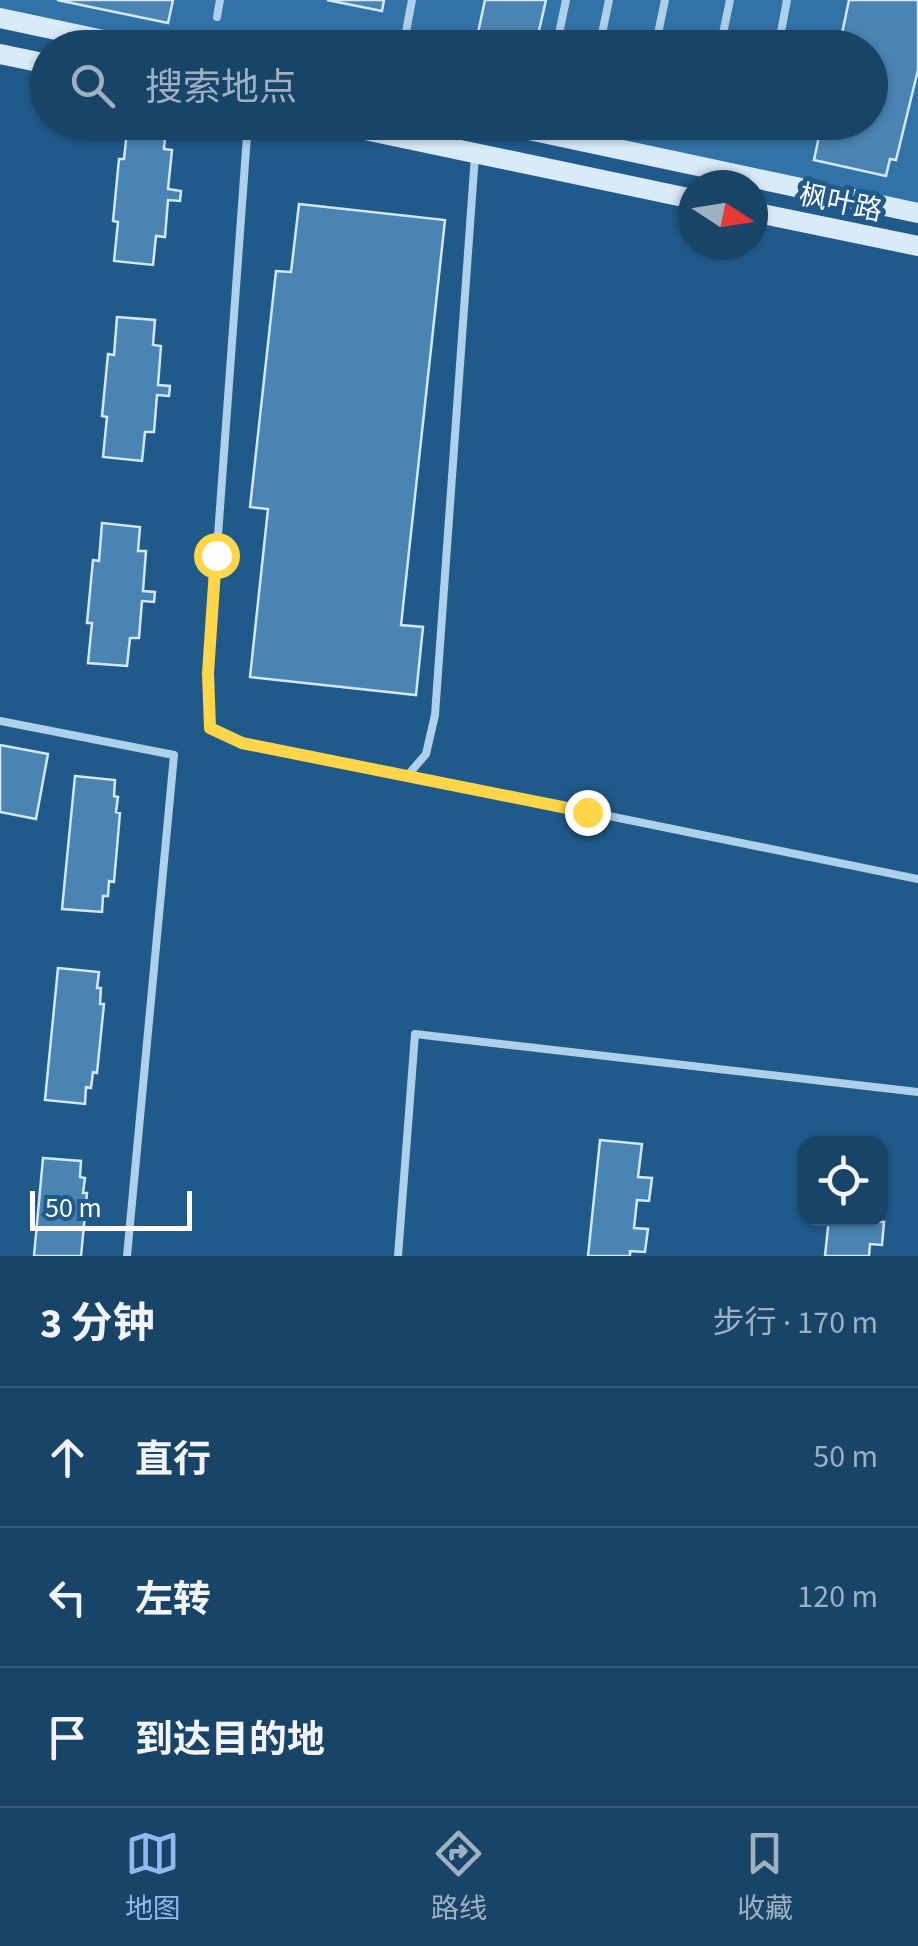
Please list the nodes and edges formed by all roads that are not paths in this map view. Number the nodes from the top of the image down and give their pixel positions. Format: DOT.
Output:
graph roads {
  1 [pos="220,0"];
  2 [pos="412,0"];
  3 [pos="566,0"];
  4 [pos="609,0"];
  5 [pos="665,0"];
  6 [pos="730,0"];
  7 [pos="788,0"];
  8 [pos="217,17"];
  9 [pos="0,18"];
  10 [pos="56,30"];
  11 [pos="406,30"];
  12 [pos="560,30"];
  13 [pos="603,30"];
  14 [pos="659,30"];
  15 [pos="724,30"];
  16 [pos="782,30"];
  17 [pos="0,54"];
  18 [pos="30,60"];
  19 [pos="247,140"];
  20 [pos="411,140"];
  21 [pos="576,140"];
  22 [pos="475,154"];
  23 [pos="678,196"];
  24 [pos="918,213"];
  25 [pos="768,215"];
  26 [pos="918,246"];
  27 [pos="0,721"];
  28 [pos="408,775"];
  29 [pos="918,879"];
  30 [pos="918,1092"];
  31 [pos="128,1256"];
  32 [pos="398,1256"];
  1 -- 8 [label="lane"];
  2 -- 11 [label="lane"];
  3 -- 12 [label="lane"];
  4 -- 13 [label="lane"];
  5 -- 14 [label="lane"];
  6 -- 15 [label="lane"];
  7 -- 16 [label="lane"];
  9 -- 10 [label="street"];
  17 -- 18 [label="street"];
  19 -- 28 [label="lane"];
  20 -- 22 [label="street"];
  21 -- 24 [label="street, 枫叶路"];
  22 -- 23 [label="street"];
  22 -- 28 [label="lane"];
  25 -- 26 [label="street, 枫叶路"];
  27 -- 31 [label="lane"];
  28 -- 29 [label="lane"];
  30 -- 32 [label="lane"];
}
